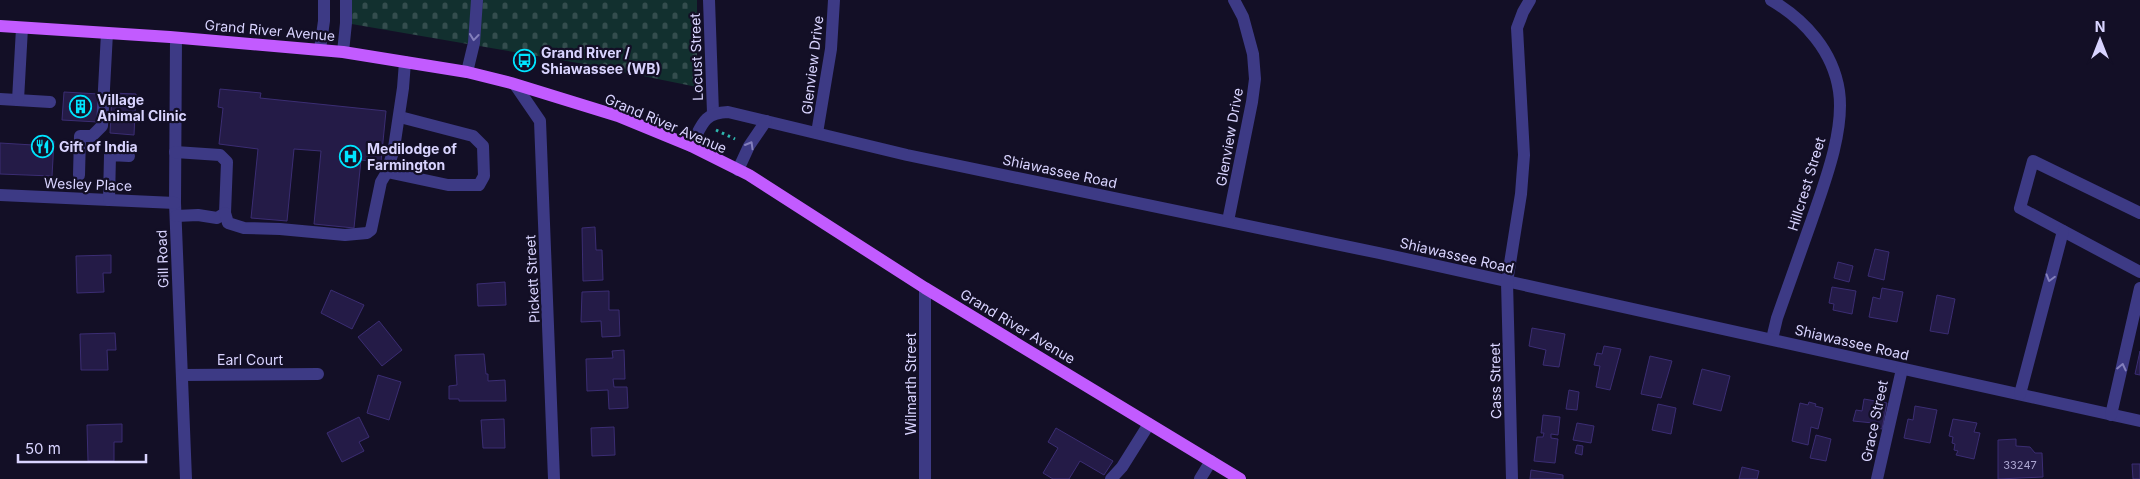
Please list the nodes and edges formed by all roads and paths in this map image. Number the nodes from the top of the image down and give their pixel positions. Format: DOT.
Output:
graph roads {
  1 [pos="324,0"];
  2 [pos="346,0"];
  3 [pos="478,0"];
  4 [pos="709,0"];
  5 [pos="834,0"];
  6 [pos="1234,0"];
  7 [pos="1530,0"];
  8 [pos="1771,0"];
  9 [pos="0,26"];
  10 [pos="22,28"];
  11 [pos="107,34"];
  12 [pos="176,38"];
  13 [pos="320,49"];
  14 [pos="343,52"];
  15 [pos="405,62"];
  16 [pos="467,72"];
  17 [pos="516,86"];
  18 [pos="0,99"];
  19 [pos="18,100"];
  20 [pos="50,102"];
  21 [pos="713,112"];
  22 [pos="400,117"];
  23 [pos="766,121"];
  24 [pos="715,130"];
  25 [pos="817,133"];
  26 [pos="735,139"];
  27 [pos="691,146"];
  28 [pos="175,152"];
  29 [pos="130,156"];
  30 [pos="738,170"];
  31 [pos="387,172"];
  32 [pos="79,175"];
  33 [pos="0,195"];
  34 [pos="108,200"];
  35 [pos="176,209"];
  36 [pos="225,213"];
  37 [pos="2140,214"];
  38 [pos="1228,222"];
  39 [pos="2063,231"];
  40 [pos="2140,272"];
  41 [pos="1507,282"];
  42 [pos="925,288"];
  43 [pos="2140,288"];
  44 [pos="1772,339"];
  45 [pos="1902,369"];
  46 [pos="318,374"];
  47 [pos="182,375"];
  48 [pos="2020,394"];
  49 [pos="2111,415"];
  50 [pos="2140,421"];
  51 [pos="1149,424"];
  52 [pos="1211,461"];
  53 [pos="186,479"];
  54 [pos="554,479"];
  55 [pos="925,479"];
  56 [pos="1111,479"];
  57 [pos="1200,479"];
  58 [pos="1240,479"];
  59 [pos="1512,479"];
  60 [pos="1877,479"];
  1 -- 13 [label="street"];
  2 -- 14 [label="street"];
  3 -- 16 [label="street, one-way"];
  4 -- 21 [label="street, Locust Street"];
  5 -- 25 [label="street, Glenview Drive"];
  6 -- 38 [label="street, Glenview Drive"];
  7 -- 41 [label="street"];
  8 -- 44 [label="street, Hillcrest Street"];
  9 -- 10 [label="main road, Grand River Avenue"];
  10 -- 11 [label="main road, Grand River Avenue"];
  10 -- 19 [label="street"];
  11 -- 12 [label="main road, Grand River Avenue"];
  11 -- 32 [label="street"];
  12 -- 13 [label="main road, Grand River Avenue"];
  12 -- 28 [label="street, Gill Road"];
  13 -- 14 [label="main road, Grand River Avenue"];
  14 -- 15 [label="main road, Grand River Avenue"];
  15 -- 16 [label="main road, Grand River Avenue"];
  15 -- 22 [label="street"];
  16 -- 17 [label="main road, Grand River Avenue"];
  17 -- 27 [label="main road, Grand River Avenue"];
  17 -- 54 [label="street, Pickett Street"];
  18 -- 19 [label="street"];
  19 -- 20 [label="street"];
  21 -- 23 [label="street, Shiawassee Road"];
  21 -- 27 [label="street"];
  22 -- 31 [label="street"];
  22 -- 31 [label="street"];
  23 -- 25 [label="street, Shiawassee Road"];
  30 -- 23 [label="street, one-way"];
  24 -- 26 [label="path"];
  25 -- 38 [label="street, Shiawassee Road"];
  27 -- 30 [label="main road, Grand River Avenue"];
  28 -- 35 [label="street, Gill Road"];
  28 -- 36 [label="street"];
  29 -- 34 [label="street"];
  30 -- 42 [label="main road, Grand River Avenue"];
  31 -- 36 [label="street"];
  33 -- 34 [label="street, Wesley Place"];
  34 -- 35 [label="street, Wesley Place"];
  35 -- 36 [label="street, Wesley Place"];
  35 -- 47 [label="street, Gill Road"];
  37 -- 39 [label="street"];
  38 -- 41 [label="street, Shiawassee Road"];
  39 -- 40 [label="street"];
  39 -- 48 [label="street, one-way"];
  41 -- 44 [label="street, Shiawassee Road"];
  41 -- 59 [label="street, Cass Street"];
  42 -- 51 [label="main road, Grand River Avenue"];
  42 -- 55 [label="street, Wilmarth Street"];
  49 -- 43 [label="street, one-way"];
  44 -- 45 [label="street, Shiawassee Road"];
  45 -- 48 [label="street, Shiawassee Road"];
  45 -- 60 [label="street, Grace Street"];
  46 -- 47 [label="street, Earl Court"];
  47 -- 53 [label="street, Gill Road"];
  48 -- 49 [label="street, Shiawassee Road"];
  49 -- 50 [label="street, Shiawassee Road"];
  51 -- 52 [label="main road, Grand River Avenue"];
  51 -- 56 [label="street"];
  52 -- 57 [label="street"];
  52 -- 58 [label="main road, Grand River Avenue"];
}
